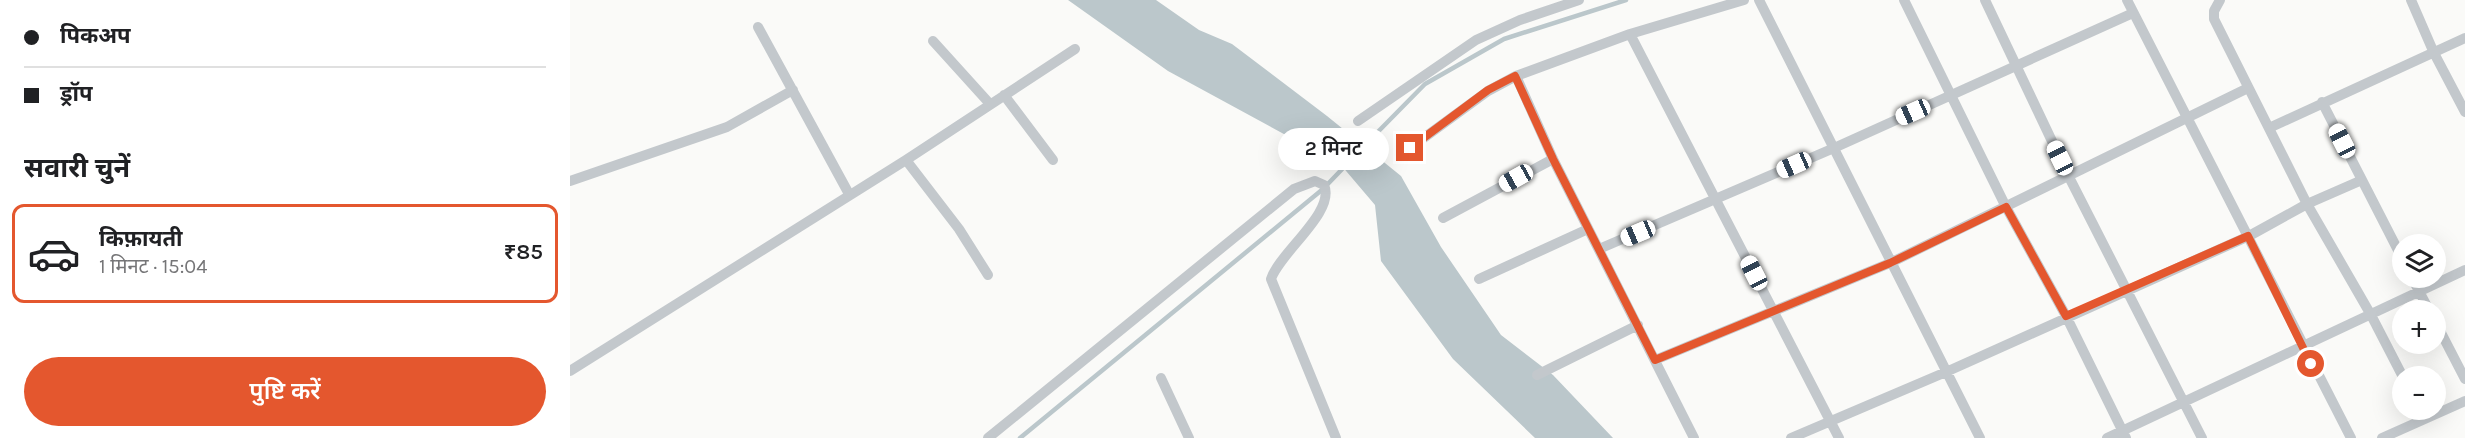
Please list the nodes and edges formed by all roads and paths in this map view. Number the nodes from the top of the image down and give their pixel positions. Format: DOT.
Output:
graph roads {
  1 [pos="1579,0"];
  2 [pos="1744,0"];
  3 [pos="1760,0"];
  4 [pos="1904,0"];
  5 [pos="1985,0"];
  6 [pos="2127,0"];
  7 [pos="2220,0"];
  8 [pos="2410,0"];
  9 [pos="2133,13"];
  10 [pos="758,27"];
  11 [pos="1630,34"];
  12 [pos="2465,38"];
  13 [pos="933,41"];
  14 [pos="1075,49"];
  15 [pos="2434,52"];
  16 [pos="2016,66"];
  17 [pos="1515,76"];
  18 [pos="2248,88"];
  19 [pos="793,90"];
  20 [pos="1952,94"];
  21 [pos="1004,95"];
  22 [pos="2322,102"];
  23 [pos="990,104"];
  24 [pos="2465,112"];
  25 [pos="2187,118"];
  26 [pos="1358,121"];
  27 [pos="2270,128"];
  28 [pos="1410,148"];
  29 [pos="1834,148"];
  30 [pos="1553,159"];
  31 [pos="906,160"];
  32 [pos="1053,160"];
  33 [pos="2069,177"];
  34 [pos="2362,180"];
  35 [pos="570,181"];
  36 [pos="849,194"];
  37 [pos="1716,199"];
  38 [pos="2307,204"];
  39 [pos="2006,207"];
  40 [pos="1443,218"];
  41 [pos="1588,229"];
  42 [pos="2248,236"];
  43 [pos="2392,239"];
  44 [pos="1599,249"];
  45 [pos="1890,263"];
  46 [pos="2465,270"];
  47 [pos="988,276"];
  48 [pos="1479,279"];
  49 [pos="2417,288"];
  50 [pos="2127,289"];
  51 [pos="2419,291"];
  52 [pos="2424,300"];
  53 [pos="1774,311"];
  54 [pos="2371,315"];
  55 [pos="2066,316"];
  56 [pos="1638,325"];
  57 [pos="2446,342"];
  58 [pos="2301,345"];
  59 [pos="1655,360"];
  60 [pos="2397,366"];
  61 [pos="570,371"];
  62 [pos="1946,372"];
  63 [pos="1537,375"];
  64 [pos="1161,378"];
  65 [pos="2465,379"];
  66 [pos="2465,401"];
  67 [pos="2183,402"];
  68 [pos="2446,407"];
  69 [pos="2412,420"];
  70 [pos="1830,421"];
  71 [pos="2124,434"];
  72 [pos="988,438"];
  73 [pos="1189,438"];
  74 [pos="1336,438"];
  75 [pos="1694,438"];
  76 [pos="1791,438"];
  77 [pos="1839,438"];
  78 [pos="1980,438"];
  79 [pos="2106,438"];
  80 [pos="2202,438"];
  81 [pos="2351,438"];
  82 [pos="2382,438"];
  1 -- 26 [label="street"];
  2 -- 11 [label="street"];
  3 -- 29 [label="street"];
  4 -- 20 [label="street"];
  5 -- 16 [label="street"];
  6 -- 9 [label="street"];
  7 -- 18 [label="street"];
  8 -- 15 [label="street"];
  9 -- 16 [label="street"];
  9 -- 25 [label="street"];
  10 -- 19 [label="street"];
  11 -- 17 [label="street"];
  11 -- 37 [label="street"];
  12 -- 15 [label="street"];
  13 -- 23 [label="street"];
  14 -- 21 [label="street"];
  15 -- 22 [label="street"];
  15 -- 24 [label="street"];
  16 -- 20 [label="street"];
  16 -- 33 [label="street"];
  17 -- 28 [label="street"];
  17 -- 30 [label="street"];
  18 -- 25 [label="street"];
  18 -- 27 [label="street"];
  19 -- 35 [label="street"];
  19 -- 36 [label="street"];
  20 -- 29 [label="street"];
  20 -- 39 [label="street"];
  21 -- 23 [label="street"];
  21 -- 32 [label="street"];
  22 -- 27 [label="street"];
  22 -- 34 [label="street"];
  23 -- 31 [label="street"];
  25 -- 33 [label="street"];
  25 -- 42 [label="street"];
  27 -- 38 [label="street"];
  29 -- 37 [label="street"];
  29 -- 45 [label="street"];
  30 -- 40 [label="street"];
  30 -- 41 [label="street"];
  31 -- 36 [label="street"];
  31 -- 47 [label="street"];
  33 -- 39 [label="street"];
  33 -- 50 [label="street"];
  34 -- 38 [label="street"];
  34 -- 43 [label="street"];
  36 -- 61 [label="street"];
  37 -- 44 [label="street"];
  37 -- 53 [label="street"];
  38 -- 42 [label="street"];
  38 -- 54 [label="street"];
  39 -- 45 [label="street"];
  39 -- 55 [label="street"];
  41 -- 44 [label="street"];
  41 -- 48 [label="street"];
  42 -- 50 [label="street"];
  42 -- 58 [label="street"];
  44 -- 56 [label="street"];
  45 -- 53 [label="street"];
  45 -- 62 [label="street"];
  46 -- 51 [label="street"];
  49 -- 51 [label="street"];
  50 -- 55 [label="street"];
  50 -- 67 [label="street"];
  51 -- 52 [label="street"];
  51 -- 54 [label="street"];
  53 -- 59 [label="street"];
  53 -- 70 [label="street"];
  54 -- 58 [label="street"];
  54 -- 60 [label="street"];
  55 -- 62 [label="street"];
  55 -- 71 [label="street"];
  56 -- 59 [label="street"];
  56 -- 63 [label="street"];
  57 -- 65 [label="street"];
  58 -- 67 [label="street"];
  58 -- 81 [label="street"];
  59 -- 75 [label="street"];
  62 -- 70 [label="street"];
  62 -- 78 [label="street"];
  64 -- 73 [label="street"];
  66 -- 68 [label="street"];
  67 -- 71 [label="street"];
  67 -- 80 [label="street"];
  69 -- 82 [label="street"];
  70 -- 76 [label="street"];
  70 -- 77 [label="street"];
  71 -- 79 [label="street"];
  72 -- 74 [label="street"];
}
